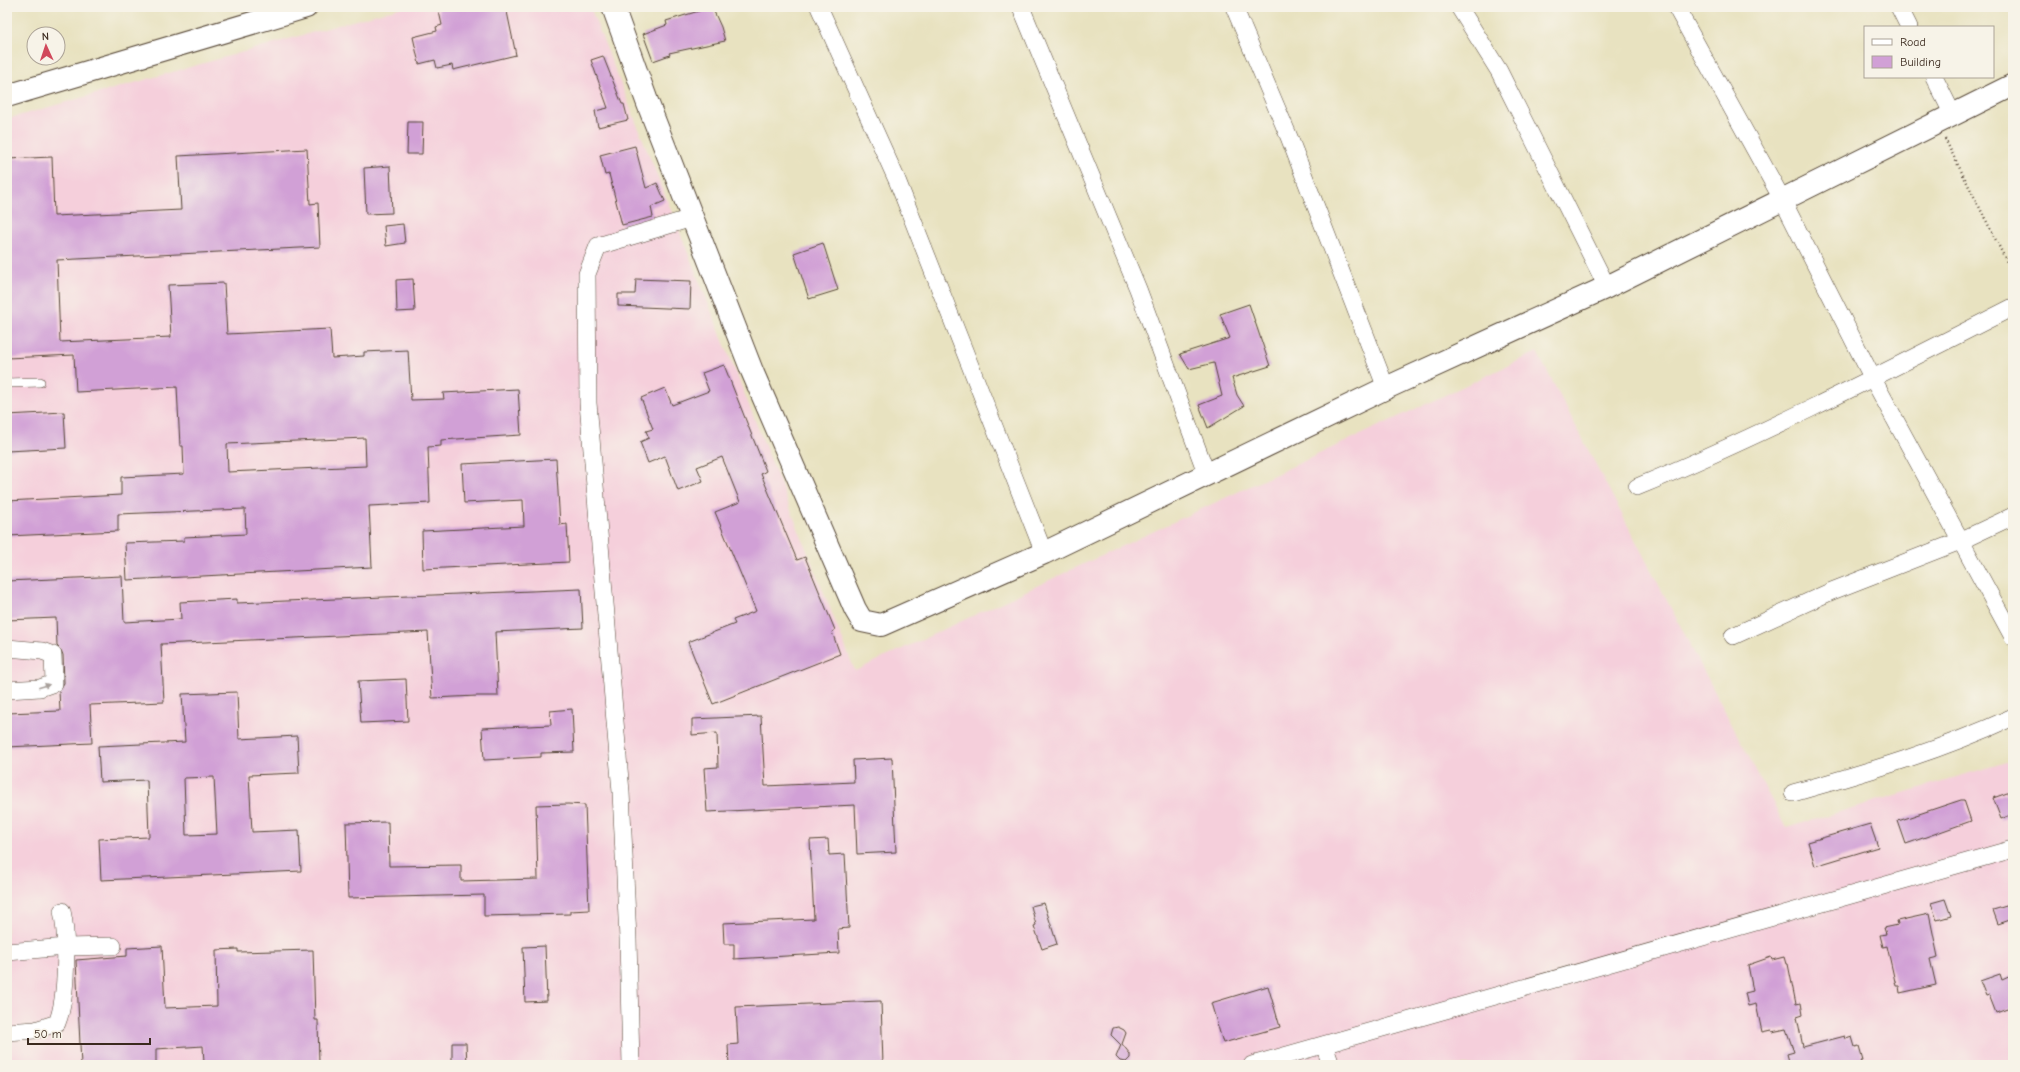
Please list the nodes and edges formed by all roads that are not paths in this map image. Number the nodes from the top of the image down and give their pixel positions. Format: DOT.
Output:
graph roads {
  1 [pos="306,7"];
  2 [pos="614,7"];
  3 [pos="819,7"];
  4 [pos="1021,7"];
  5 [pos="1234,7"];
  6 [pos="1460,7"];
  7 [pos="1676,7"];
  8 [pos="1898,7"];
  9 [pos="1908,26"];
  10 [pos="1934,78"];
  11 [pos="2013,85"];
  12 [pos="7,96"];
  13 [pos="1945,119"];
  14 [pos="1782,199"];
  15 [pos="692,218"];
  16 [pos="1607,287"];
  17 [pos="2013,307"];
  18 [pos="1873,378"];
  19 [pos="40,382"];
  20 [pos="7,383"];
  21 [pos="1386,388"];
  22 [pos="1207,475"];
  23 [pos="1637,487"];
  24 [pos="2013,516"];
  25 [pos="1960,541"];
  26 [pos="1044,553"];
  27 [pos="1733,636"];
  28 [pos="2013,637"];
  29 [pos="7,648"];
  30 [pos="7,690"];
  31 [pos="2013,717"];
  32 [pos="1793,793"];
  33 [pos="2013,849"];
  34 [pos="62,911"];
  35 [pos="113,946"];
  36 [pos="66,947"];
  37 [pos="7,952"];
  38 [pos="7,1032"];
  39 [pos="1324,1045"];
  40 [pos="631,1065"];
  41 [pos="1252,1065"];
  42 [pos="1331,1065"];
  1 -- 12 [label="main road"];
  2 -- 15 [label="main road"];
  3 -- 26 [label="street"];
  4 -- 22 [label="street"];
  5 -- 21 [label="street"];
  6 -- 16 [label="street"];
  7 -- 14 [label="street"];
  8 -- 9 [label="street"];
  10 -- 13 [label="street"];
  11 -- 13 [label="main road"];
  13 -- 14 [label="main road"];
  14 -- 16 [label="main road"];
  14 -- 18 [label="street"];
  15 -- 26 [label="main road"];
  15 -- 40 [label="street"];
  16 -- 21 [label="main road"];
  17 -- 18 [label="street"];
  18 -- 23 [label="street"];
  18 -- 25 [label="street"];
  19 -- 20 [label="lane"];
  21 -- 22 [label="main road"];
  22 -- 26 [label="main road"];
  24 -- 25 [label="street"];
  25 -- 27 [label="street"];
  25 -- 28 [label="street"];
  30 -- 29 [label="street, one-way"];
  31 -- 32 [label="street"];
  33 -- 39 [label="street"];
  34 -- 36 [label="street"];
  35 -- 36 [label="street"];
  36 -- 37 [label="street"];
  36 -- 38 [label="street"];
  39 -- 41 [label="street"];
  39 -- 42 [label="street"];
}
